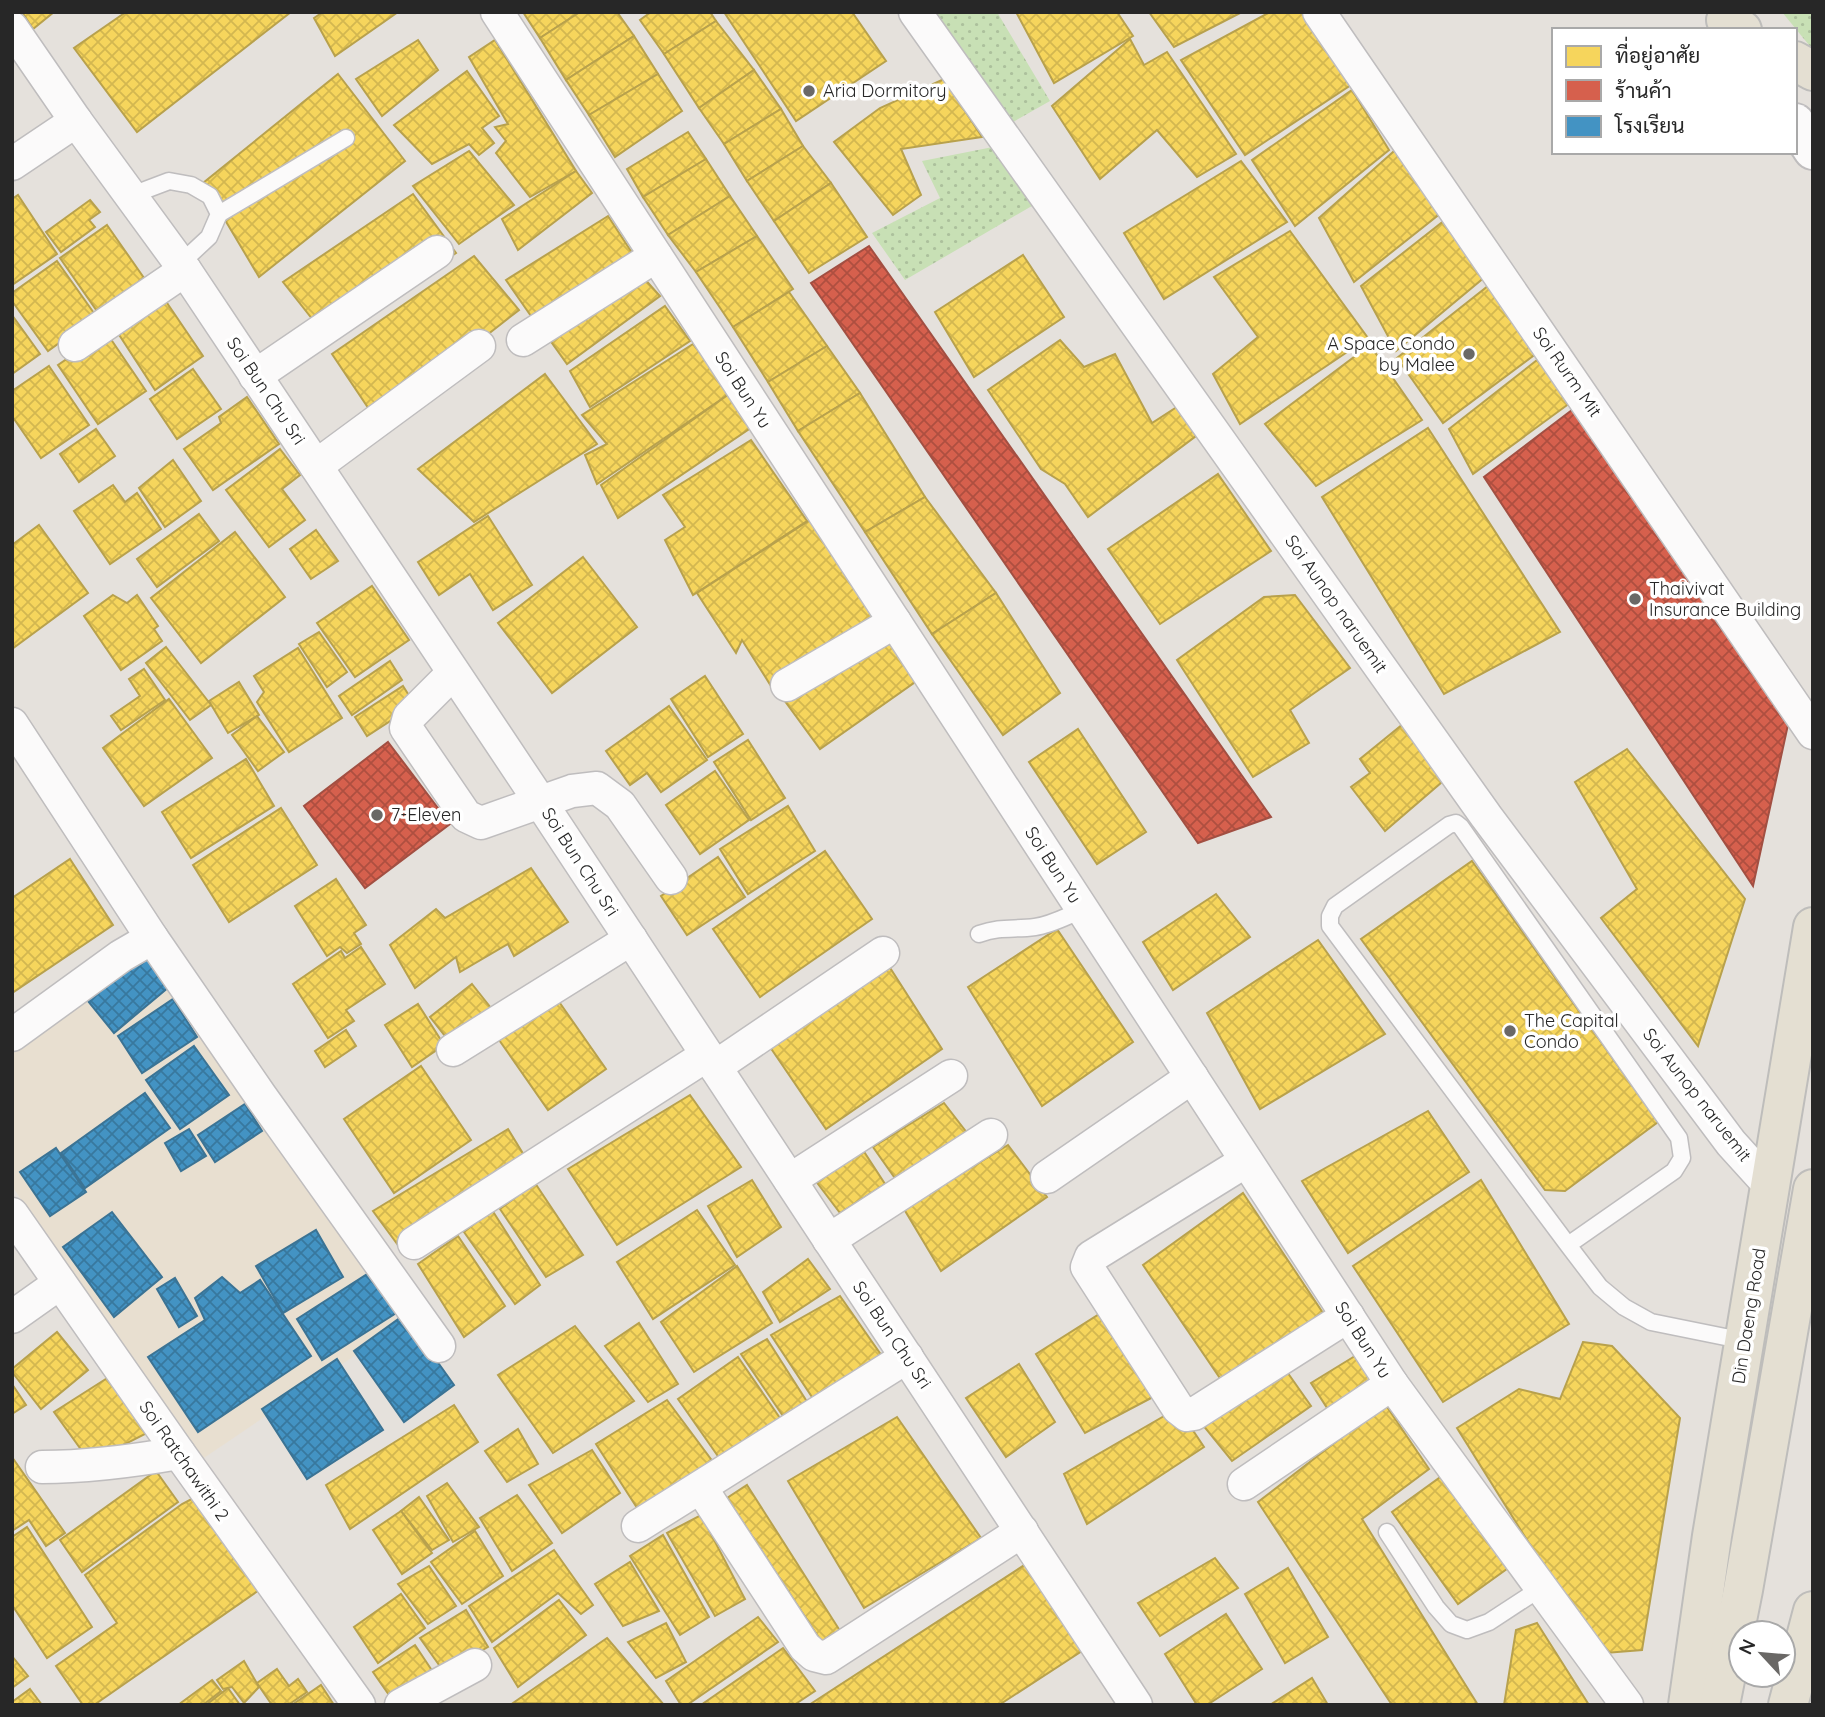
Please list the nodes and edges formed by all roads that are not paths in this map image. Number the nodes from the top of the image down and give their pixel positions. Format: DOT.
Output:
graph roads {
  1 [pos="497,12"];
  2 [pos="915,12"];
  3 [pos="1319,12"];
  4 [pos="12,28"];
  5 [pos="1797,62"];
  6 [pos="1813,71"];
  7 [pos="76,121"];
  8 [pos="346,138"];
  9 [pos="12,164"];
  10 [pos="132,195"];
  11 [pos="219,214"];
  12 [pos="437,252"];
  13 [pos="656,256"];
  14 [pos="183,267"];
  15 [pos="523,340"];
  16 [pos="75,345"];
  17 [pos="479,346"];
  18 [pos="255,376"];
  19 [pos="316,466"];
  20 [pos="895,622"];
  21 [pos="453,673"];
  22 [pos="787,685"];
  23 [pos="12,724"];
  24 [pos="1813,733"];
  25 [pos="541,803"];
  26 [pos="671,878"];
  27 [pos="1082,910"];
  28 [pos="1813,927"];
  29 [pos="979,934"];
  30 [pos="152,938"];
  31 [pos="631,939"];
  32 [pos="883,953"];
  33 [pos="12,1035"];
  34 [pos="453,1050"];
  35 [pos="711,1061"];
  36 [pos="951,1076"];
  37 [pos="1192,1077"];
  38 [pos="991,1135"];
  39 [pos="1246,1161"];
  40 [pos="1048,1177"];
  41 [pos="790,1180"];
  42 [pos="1770,1186"];
  43 [pos="1813,1189"];
  44 [pos="12,1214"];
  45 [pos="829,1240"];
  46 [pos="414,1243"];
  47 [pos="1568,1245"];
  48 [pos="60,1283"];
  49 [pos="1348,1316"];
  50 [pos="12,1317"];
  51 [pos="1745,1340"];
  52 [pos="439,1346"];
  53 [pos="906,1357"];
  54 [pos="1392,1384"];
  55 [pos="178,1454"];
  56 [pos="42,1467"];
  57 [pos="1244,1484"];
  58 [pos="701,1488"];
  59 [pos="638,1526"];
  60 [pos="1022,1531"];
  61 [pos="1387,1532"];
  62 [pos="1541,1588"];
  63 [pos="1813,1611"];
  64 [pos="1813,1664"];
  65 [pos="475,1665"];
  66 [pos="359,1705"];
  67 [pos="401,1705"];
  68 [pos="1136,1705"];
  69 [pos="1627,1705"];
  70 [pos="1688,1705"];
  71 [pos="1720,1705"];
  72 [pos="1788,1705"];
  73 [pos="1807,1705"];
  1 -- 13 [label="street, Soi Bun Yu"];
  2 -- 42 [label="street, Soi Aunop naruemit"];
  3 -- 24 [label="street, Soi Rurm Mit"];
  4 -- 7 [label="street, Soi Bun Chu Sri"];
  5 -- 6 [label="main road"];
  7 -- 9 [label="street"];
  7 -- 10 [label="street, Soi Bun Chu Sri"];
  8 -- 11 [label="lane"];
  10 -- 11 [label="lane"];
  10 -- 14 [label="street, Soi Bun Chu Sri"];
  11 -- 14 [label="lane"];
  12 -- 18 [label="street"];
  13 -- 15 [label="street"];
  13 -- 20 [label="street, Soi Bun Yu"];
  14 -- 16 [label="street"];
  14 -- 18 [label="street, Soi Bun Chu Sri"];
  17 -- 19 [label="street"];
  18 -- 19 [label="street, Soi Bun Chu Sri"];
  19 -- 21 [label="street, Soi Bun Chu Sri"];
  20 -- 22 [label="street"];
  20 -- 27 [label="street, Soi Bun Yu"];
  21 -- 25 [label="street, Soi Bun Chu Sri"];
  21 -- 25 [label="street"];
  23 -- 30 [label="street"];
  25 -- 26 [label="street"];
  25 -- 31 [label="street, Soi Bun Chu Sri"];
  27 -- 29 [label="lane"];
  27 -- 37 [label="street, Soi Bun Yu"];
  28 -- 42 [label="main road, Din Daeng Road"];
  30 -- 33 [label="street"];
  30 -- 52 [label="street"];
  31 -- 34 [label="street"];
  31 -- 35 [label="street, Soi Bun Chu Sri"];
  32 -- 35 [label="street"];
  35 -- 41 [label="street, Soi Bun Chu Sri"];
  35 -- 46 [label="street"];
  36 -- 41 [label="street"];
  37 -- 39 [label="street, Soi Bun Yu"];
  37 -- 40 [label="street"];
  38 -- 45 [label="street"];
  39 -- 49 [label="street, Soi Bun Yu"];
  39 -- 49 [label="street"];
  41 -- 45 [label="street, Soi Bun Chu Sri"];
  42 -- 51 [label="main road, Din Daeng Road"];
  43 -- 71 [label="main road"];
  44 -- 48 [label="street, Soi Ratchawithi 2"];
  45 -- 53 [label="street, Soi Bun Chu Sri"];
  47 -- 47 [label="lane"];
  47 -- 51 [label="lane"];
  48 -- 50 [label="street"];
  48 -- 55 [label="street, Soi Ratchawithi 2"];
  49 -- 54 [label="street, Soi Bun Yu"];
  51 -- 70 [label="main road, Din Daeng Road"];
  53 -- 58 [label="street"];
  53 -- 60 [label="street, Soi Bun Chu Sri"];
  54 -- 57 [label="street"];
  54 -- 62 [label="street, Soi Bun Yu"];
  55 -- 56 [label="street"];
  55 -- 66 [label="street, Soi Ratchawithi 2"];
  58 -- 59 [label="street"];
  58 -- 60 [label="street"];
  60 -- 68 [label="street, Soi Bun Chu Sri"];
  61 -- 62 [label="lane"];
  62 -- 69 [label="street, Soi Bun Yu"];
  63 -- 72 [label="main road"];
  64 -- 73 [label="main road"];
  65 -- 67 [label="street"];
}
